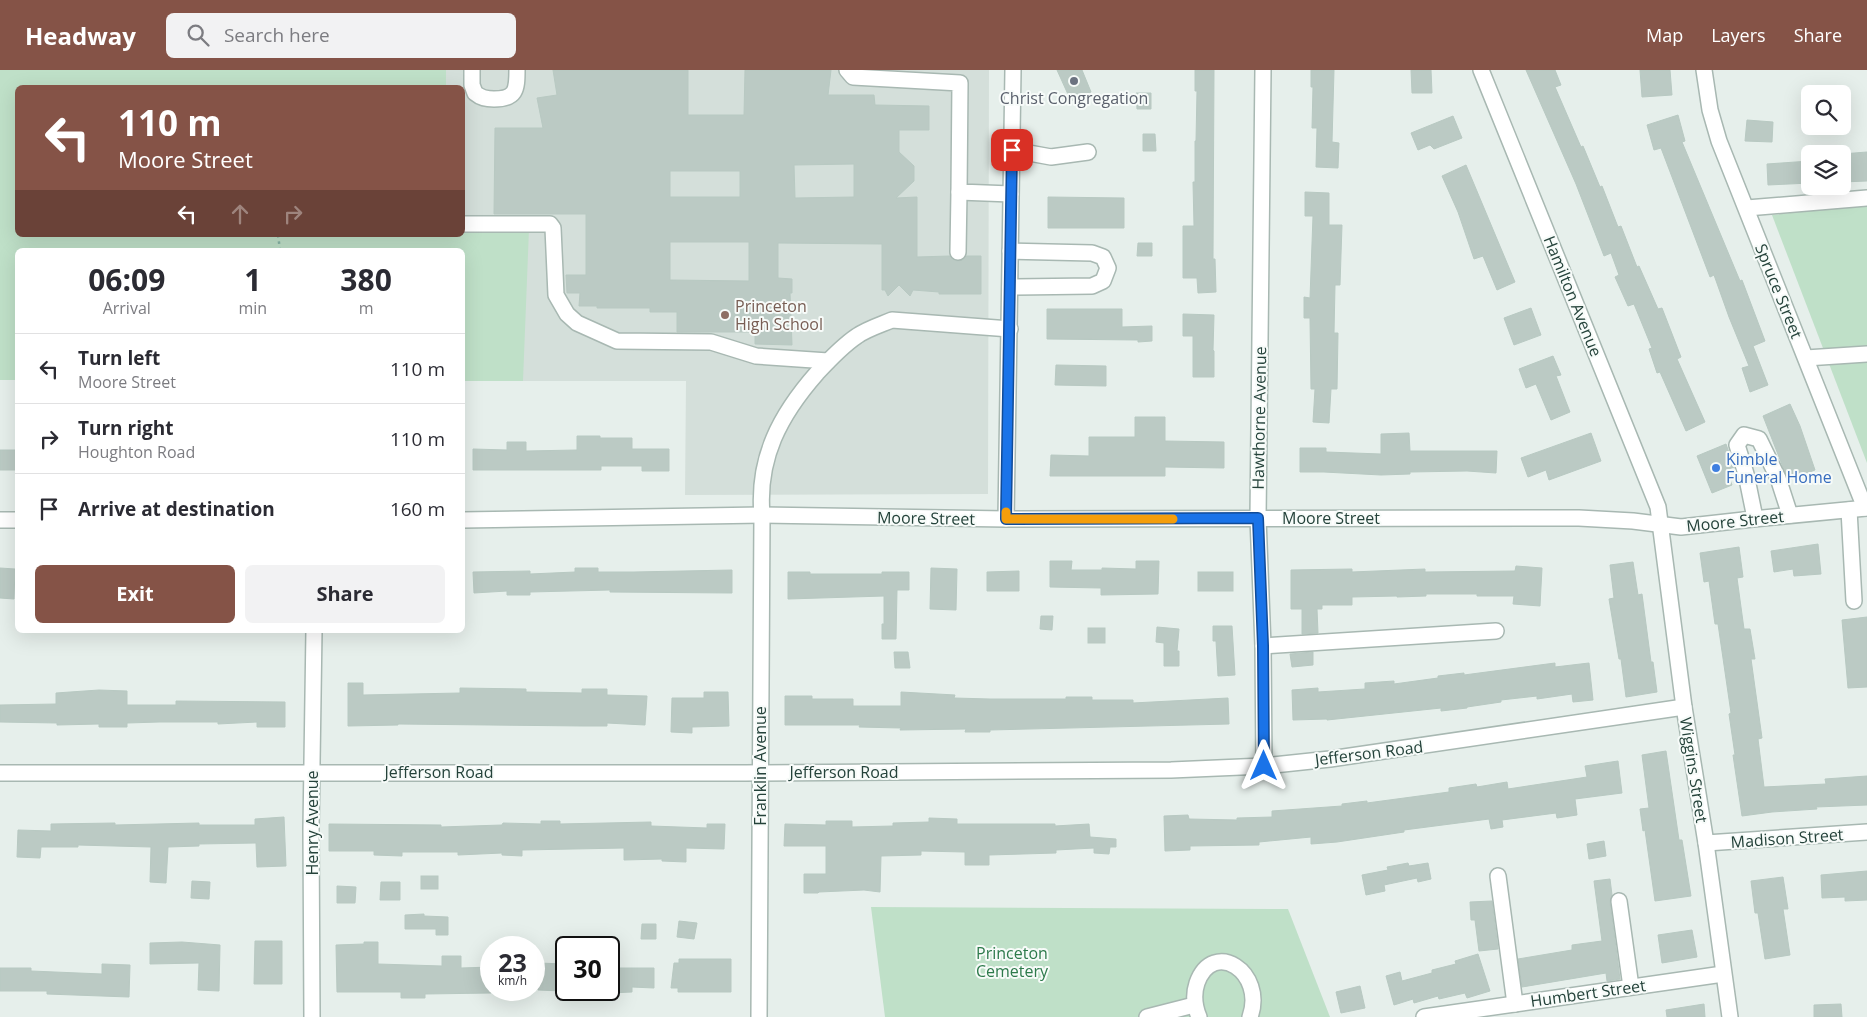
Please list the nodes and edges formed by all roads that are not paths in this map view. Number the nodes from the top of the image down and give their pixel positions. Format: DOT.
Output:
graph roads {
  1 [pos="472,70"];
  2 [pos="517,70"];
  3 [pos="847,70"];
  4 [pos="1013,70"];
  5 [pos="1263,70"];
  6 [pos="1481,70"];
  7 [pos="1704,70"];
  8 [pos="937,76"];
  9 [pos="1012,150"];
  10 [pos="1088,152"];
  11 [pos="959,192"];
  12 [pos="1011,194"];
  13 [pos="1867,198"];
  14 [pos="1746,208"];
  15 [pos="465,224"];
  16 [pos="1010,251"];
  17 [pos="958,252"];
  18 [pos="1010,287"];
  19 [pos="1010,329"];
  20 [pos="1867,354"];
  21 [pos="1806,358"];
  22 [pos="828,361"];
  23 [pos="1866,508"];
  24 [pos="1849,510"];
  25 [pos="762,515"];
  26 [pos="1790,515"];
  27 [pos="1258,518"];
  28 [pos="1755,518"];
  29 [pos="1006,519"];
  30 [pos="0,520"];
  31 [pos="15,520"];
  32 [pos="465,520"];
  33 [pos="1660,523"];
  34 [pos="1854,601"];
  35 [pos="1496,631"];
  36 [pos="314,633"];
  37 [pos="1263,646"];
  38 [pos="1684,707"];
  39 [pos="1264,766"];
  40 [pos="312,772"];
  41 [pos="759,772"];
  42 [pos="0,773"];
  43 [pos="1867,832"];
  44 [pos="1706,843"];
  45 [pos="1498,876"];
  46 [pos="1618,901"];
  47 [pos="1723,974"];
  48 [pos="1631,987"];
  49 [pos="1515,1004"];
  50 [pos="1197,1011"];
  51 [pos="312,1017"];
  52 [pos="758,1017"];
  53 [pos="1148,1017"];
  54 [pos="1250,1017"];
  55 [pos="1424,1017"];
  56 [pos="1730,1017"];
  1 -- 2 [label="street"];
  3 -- 8 [label="street"];
  4 -- 9 [label="street"];
  5 -- 27 [label="street, Hawthorne Avenue"];
  6 -- 33 [label="street, Hamilton Avenue"];
  7 -- 14 [label="street, Spruce Street"];
  8 -- 11 [label="street"];
  9 -- 10 [label="street"];
  9 -- 12 [label="street"];
  11 -- 12 [label="street"];
  11 -- 17 [label="street"];
  12 -- 16 [label="street"];
  13 -- 14 [label="street"];
  14 -- 21 [label="street, Spruce Street"];
  15 -- 22 [label="street"];
  16 -- 18 [label="street"];
  16 -- 18 [label="street"];
  18 -- 19 [label="street"];
  19 -- 22 [label="street, Franklin Avenue"];
  19 -- 29 [label="street"];
  20 -- 21 [label="street"];
  21 -- 23 [label="street, Spruce Street"];
  22 -- 25 [label="street, Franklin Avenue"];
  23 -- 24 [label="street, Moore Street"];
  24 -- 26 [label="street, Moore Street"];
  24 -- 34 [label="street"];
  25 -- 29 [label="street, Moore Street"];
  25 -- 32 [label="street, Moore Street"];
  25 -- 41 [label="street, Franklin Avenue"];
  26 -- 28 [label="street, Moore Street"];
  26 -- 28 [label="street"];
  27 -- 29 [label="street, Moore Street"];
  27 -- 33 [label="street, Moore Street"];
  27 -- 37 [label="street, Hawthorne Avenue"];
  28 -- 33 [label="street, Moore Street"];
  30 -- 31 [label="street"];
  33 -- 38 [label="street, Wiggins Street"];
  35 -- 37 [label="street"];
  36 -- 40 [label="street, Henry Avenue"];
  37 -- 39 [label="street, Hawthorne Avenue"];
  38 -- 39 [label="street, Jefferson Road"];
  38 -- 44 [label="street, Wiggins Street"];
  39 -- 41 [label="street, Jefferson Road"];
  40 -- 41 [label="street, Jefferson Road"];
  40 -- 42 [label="street, Jefferson Road"];
  40 -- 51 [label="street, Henry Avenue"];
  41 -- 52 [label="street, Franklin Avenue"];
  43 -- 44 [label="street, Madison Street"];
  44 -- 47 [label="street, Wiggins Street"];
  45 -- 49 [label="street"];
  46 -- 48 [label="street"];
  47 -- 48 [label="street, Humbert Street"];
  47 -- 56 [label="street, Wiggins Street"];
  48 -- 49 [label="street, Humbert Street"];
  49 -- 55 [label="street, Humbert Street"];
  50 -- 53 [label="street"];
  50 -- 54 [label="street"];
}
